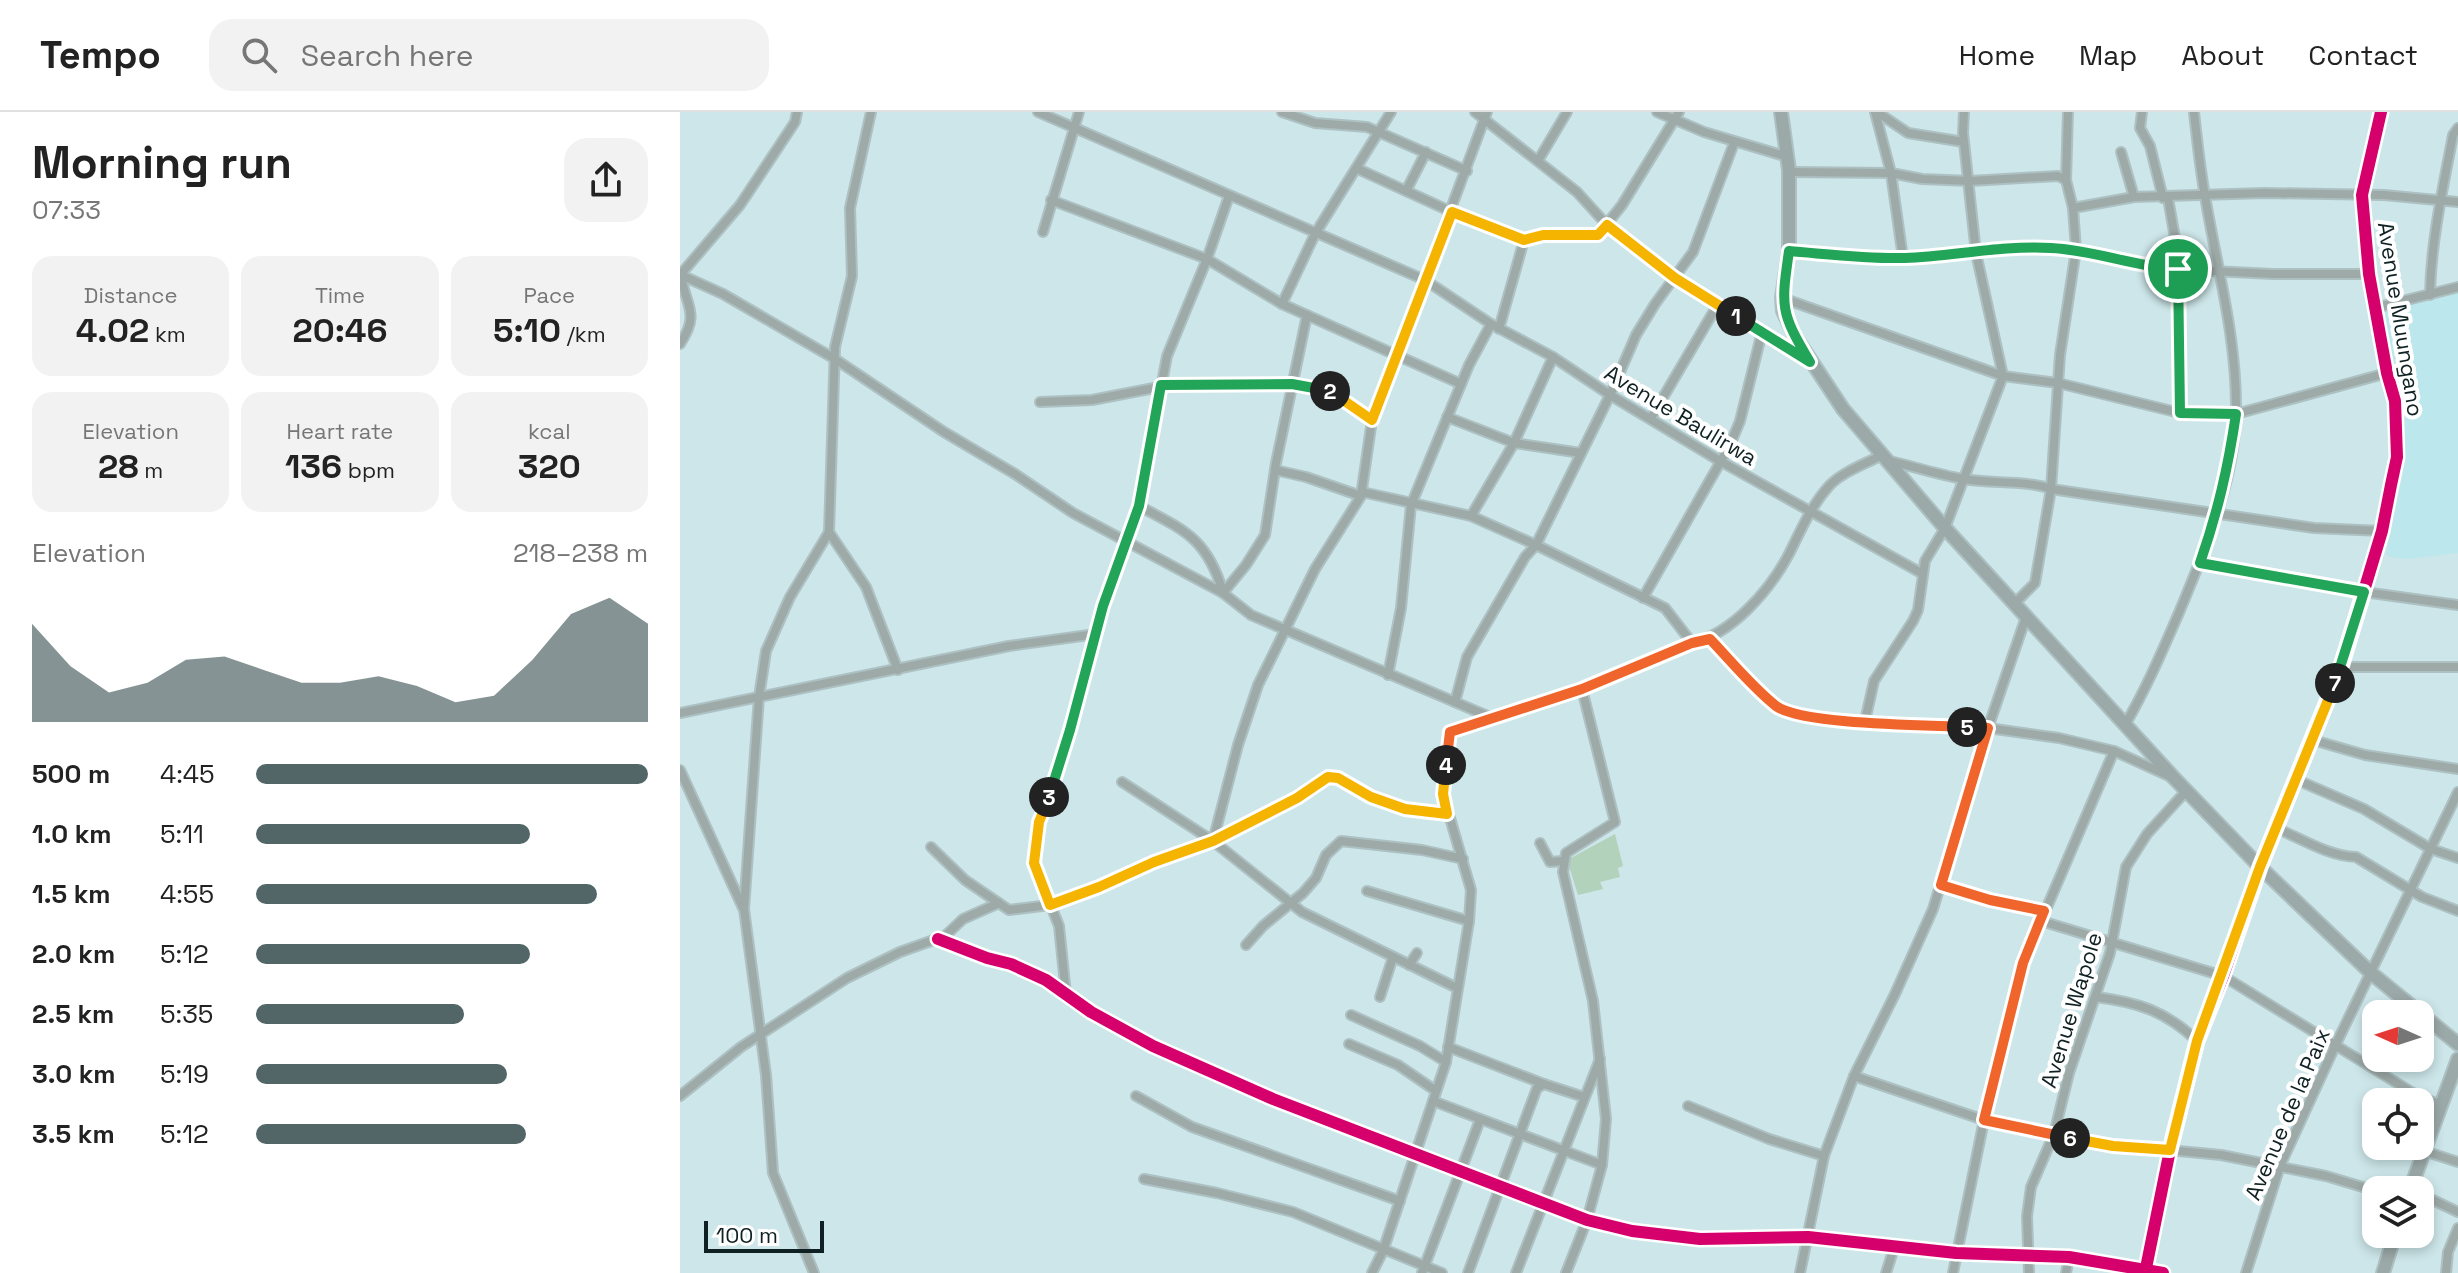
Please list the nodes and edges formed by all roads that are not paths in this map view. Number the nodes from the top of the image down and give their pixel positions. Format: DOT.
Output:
graph roads {
  1 [pos="797,112"];
  2 [pos="871,112"];
  3 [pos="1038,112"];
  4 [pos="1079,112"];
  5 [pos="1282,112"];
  6 [pos="1391,112"];
  7 [pos="1475,112"];
  8 [pos="1567,112"];
  9 [pos="1657,112"];
  10 [pos="1781,112"];
  11 [pos="1876,112"];
  12 [pos="1964,112"];
  13 [pos="2068,112"];
  14 [pos="2142,112"];
  15 [pos="2194,112"];
  16 [pos="2381,112"];
  17 [pos="1486,115"];
  18 [pos="1676,116"];
  19 [pos="1074,127"];
  20 [pos="2458,128"];
  21 [pos="1379,132"];
  22 [pos="1964,142"];
  23 [pos="1734,143"];
  24 [pos="1426,152"];
  25 [pos="2121,152"];
  26 [pos="1788,157"];
  27 [pos="1539,159"];
  28 [pos="1358,169"];
  29 [pos="1467,171"];
  30 [pos="1789,172"];
  31 [pos="1891,173"];
  32 [pos="2066,180"];
  33 [pos="1970,181"];
  34 [pos="1406,191"];
  35 [pos="2362,195"];
  36 [pos="1229,196"];
  37 [pos="2205,196"];
  38 [pos="2134,197"];
  39 [pos="2166,198"];
  40 [pos="2441,199"];
  41 [pos="1051,200"];
  42 [pos="2458,202"];
  43 [pos="2073,208"];
  44 [pos="1452,212"];
  45 [pos="1607,225"];
  46 [pos="1043,232"];
  47 [pos="1315,234"];
  48 [pos="1524,240"];
  49 [pos="2076,250"];
  50 [pos="1789,251"];
  51 [pos="1976,253"];
  52 [pos="1903,258"];
  53 [pos="1207,259"];
  54 [pos="2178,269"];
  55 [pos="2220,270"];
  56 [pos="2369,274"];
  57 [pos="681,275"];
  58 [pos="1675,278"];
  59 [pos="1425,280"];
  60 [pos="2458,287"];
  61 [pos="2430,295"];
  62 [pos="1782,298"];
  63 [pos="1282,304"];
  64 [pos="1718,304"];
  65 [pos="2375,308"];
  66 [pos="1307,315"];
  67 [pos="1495,327"];
  68 [pos="1762,332"];
  69 [pos="680,344"];
  70 [pos="1397,356"];
  71 [pos="1553,357"];
  72 [pos="835,359"];
  73 [pos="1810,362"];
  74 [pos="2387,373"];
  75 [pos="2003,376"];
  76 [pos="2058,383"];
  77 [pos="1292,384"];
  78 [pos="1461,384"];
  79 [pos="1161,385"];
  80 [pos="1610,395"];
  81 [pos="1040,402"];
  82 [pos="2180,413"];
  83 [pos="2236,414"];
  84 [pos="1447,417"];
  85 [pos="1651,418"];
  86 [pos="1372,420"];
  87 [pos="1514,443"];
  88 [pos="1581,453"];
  89 [pos="1886,458"];
  90 [pos="1720,461"];
  91 [pos="1275,470"];
  92 [pos="1962,479"];
  93 [pos="2051,489"];
  94 [pos="1361,494"];
  95 [pos="1411,505"];
  96 [pos="1139,506"];
  97 [pos="1810,511"];
  98 [pos="2217,514"];
  99 [pos="1471,516"];
  100 [pos="1945,528"];
  101 [pos="2382,531"];
  102 [pos="829,532"];
  103 [pos="1128,542"];
  104 [pos="1536,545"];
  105 [pos="2200,563"];
  106 [pos="1923,574"];
  107 [pos="2364,592"];
  108 [pos="1223,593"];
  109 [pos="1643,598"];
  110 [pos="2014,604"];
  111 [pos="2458,605"];
  112 [pos="2026,617"];
  113 [pos="1286,631"];
  114 [pos="1096,634"];
  115 [pos="1710,639"];
  116 [pos="1692,643"];
  117 [pos="2341,667"];
  118 [pos="2458,667"];
  119 [pos="898,670"];
  120 [pos="1388,675"];
  121 [pos="1582,689"];
  122 [pos="759,697"];
  123 [pos="1455,702"];
  124 [pos="680,713"];
  125 [pos="1491,718"];
  126 [pos="1865,721"];
  127 [pos="2125,725"];
  128 [pos="1988,728"];
  129 [pos="2313,740"];
  130 [pos="2114,751"];
  131 [pos="2458,769"];
  132 [pos="680,770"];
  133 [pos="2174,778"];
  134 [pos="2297,780"];
  135 [pos="1122,782"];
  136 [pos="2187,790"];
  137 [pos="2458,792"];
  138 [pos="1447,814"];
  139 [pos="2276,828"];
  140 [pos="1213,841"];
  141 [pos="1540,843"];
  142 [pos="931,847"];
  143 [pos="2431,849"];
  144 [pos="2458,858"];
  145 [pos="1463,859"];
  146 [pos="1563,861"];
  147 [pos="2260,867"];
  148 [pos="1941,885"];
  149 [pos="2411,890"];
  150 [pos="1367,891"];
  151 [pos="999,903"];
  152 [pos="1290,903"];
  153 [pos="1050,905"];
  154 [pos="744,909"];
  155 [pos="2044,911"];
  156 [pos="2458,911"];
  157 [pos="1469,921"];
  158 [pos="2041,921"];
  159 [pos="938,939"];
  160 [pos="2112,944"];
  161 [pos="1246,945"];
  162 [pos="1417,953"];
  163 [pos="1393,957"];
  164 [pos="1409,965"];
  165 [pos="2371,973"];
  166 [pos="2223,976"];
  167 [pos="1457,988"];
  168 [pos="1066,994"];
  169 [pos="1380,997"];
  170 [pos="2096,997"];
  171 [pos="1351,1015"];
  172 [pos="761,1035"];
  173 [pos="2197,1041"];
  174 [pos="1349,1044"];
  175 [pos="2336,1044"];
  176 [pos="2458,1044"];
  177 [pos="1448,1047"];
  178 [pos="1600,1058"];
  179 [pos="2458,1059"];
  180 [pos="1446,1062"];
  181 [pos="1854,1076"];
  182 [pos="1544,1084"];
  183 [pos="680,1096"];
  184 [pos="1136,1096"];
  185 [pos="1435,1096"];
  186 [pos="1584,1097"];
  187 [pos="2441,1105"];
  188 [pos="1688,1106"];
  189 [pos="1480,1120"];
  190 [pos="1984,1120"];
  191 [pos="2434,1124"];
  192 [pos="2054,1134"];
  193 [pos="1520,1136"];
  194 [pos="2170,1150"];
  195 [pos="1563,1151"];
  196 [pos="1415,1154"];
  197 [pos="2434,1154"];
  198 [pos="1824,1156"];
  199 [pos="2458,1162"];
  200 [pos="1602,1165"];
  201 [pos="2280,1166"];
  202 [pos="1460,1171"];
  203 [pos="1144,1179"];
  204 [pos="1501,1187"];
  205 [pos="2362,1187"];
  206 [pos="1400,1201"];
  207 [pos="2434,1201"];
  208 [pos="1543,1203"];
  209 [pos="2458,1212"];
  210 [pos="1587,1220"];
  211 [pos="2458,1228"];
  212 [pos="1808,1237"];
  213 [pos="1895,1245"];
  214 [pos="2391,1248"];
  215 [pos="1383,1251"];
  216 [pos="1956,1253"];
  217 [pos="2030,1257"];
  218 [pos="2069,1257"];
  219 [pos="1423,1270"];
  220 [pos="2146,1271"];
  221 [pos="814,1273"];
  222 [pos="1372,1273"];
  223 [pos="1442,1273"];
  224 [pos="1468,1273"];
  225 [pos="1516,1273"];
  226 [pos="1566,1273"];
  227 [pos="1800,1273"];
  228 [pos="1886,1273"];
  229 [pos="1953,1273"];
  230 [pos="2029,1273"];
  231 [pos="2066,1273"];
  232 [pos="2163,1273"];
  233 [pos="2246,1273"];
  234 [pos="2383,1273"];
  235 [pos="2446,1273"];
  1 -- 57 [label="street"];
  2 -- 72 [label="street"];
  3 -- 19 [label="street, Avenue Baulirwa"];
  4 -- 19 [label="street"];
  5 -- 21 [label="street"];
  6 -- 21 [label="street"];
  7 -- 17 [label="street"];
  8 -- 27 [label="street"];
  9 -- 18 [label="street"];
  10 -- 26 [label="main road"];
  11 -- 22 [label="street"];
  11 -- 31 [label="street"];
  12 -- 22 [label="street"];
  13 -- 32 [label="street"];
  14 -- 39 [label="street"];
  15 -- 37 [label="street"];
  16 -- 35 [label="street, Avenue Muungano"];
  17 -- 27 [label="street"];
  17 -- 29 [label="street"];
  18 -- 23 [label="street"];
  18 -- 45 [label="street"];
  19 -- 36 [label="street, Avenue Baulirwa"];
  19 -- 41 [label="street"];
  20 -- 40 [label="street"];
  21 -- 24 [label="street"];
  21 -- 28 [label="street"];
  22 -- 33 [label="street"];
  23 -- 26 [label="street"];
  23 -- 58 [label="street"];
  24 -- 29 [label="street"];
  24 -- 34 [label="street"];
  25 -- 38 [label="street"];
  26 -- 30 [label="main road"];
  27 -- 45 [label="street"];
  28 -- 34 [label="street"];
  28 -- 47 [label="street"];
  29 -- 44 [label="street"];
  30 -- 31 [label="street"];
  30 -- 50 [label="main road"];
  31 -- 33 [label="street"];
  31 -- 52 [label="street"];
  32 -- 33 [label="street"];
  32 -- 43 [label="street"];
  33 -- 51 [label="street"];
  34 -- 44 [label="street"];
  35 -- 37 [label="street"];
  35 -- 40 [label="street"];
  35 -- 56 [label="street, Avenue Muungano"];
  36 -- 47 [label="street, Avenue Baulirwa"];
  36 -- 53 [label="street"];
  37 -- 39 [label="street"];
  37 -- 55 [label="street"];
  38 -- 39 [label="street"];
  38 -- 43 [label="street"];
  39 -- 54 [label="street"];
  40 -- 42 [label="street"];
  40 -- 61 [label="street"];
  41 -- 46 [label="street"];
  41 -- 53 [label="street"];
  43 -- 49 [label="street"];
  44 -- 48 [label="street"];
  44 -- 59 [label="street"];
  45 -- 48 [label="street"];
  45 -- 58 [label="street"];
  47 -- 59 [label="street, Avenue Baulirwa"];
  47 -- 63 [label="street"];
  48 -- 67 [label="street"];
  49 -- 51 [label="street"];
  49 -- 54 [label="street"];
  49 -- 76 [label="street"];
  50 -- 52 [label="street"];
  50 -- 62 [label="main road"];
  51 -- 52 [label="street"];
  51 -- 75 [label="street"];
  53 -- 63 [label="street"];
  53 -- 79 [label="street"];
  54 -- 55 [label="street"];
  54 -- 82 [label="street"];
  55 -- 56 [label="street"];
  55 -- 83 [label="street"];
  56 -- 65 [label="street, Avenue Muungano"];
  57 -- 69 [label="street"];
  57 -- 72 [label="street"];
  58 -- 64 [label="street"];
  58 -- 80 [label="street"];
  59 -- 67 [label="street, Avenue Baulirwa"];
  59 -- 70 [label="street"];
  60 -- 61 [label="street"];
  61 -- 65 [label="street"];
  62 -- 73 [label="main road"];
  62 -- 75 [label="street"];
  63 -- 66 [label="street"];
  64 -- 68 [label="street"];
  64 -- 85 [label="street"];
  65 -- 74 [label="street, Avenue Muungano"];
  66 -- 70 [label="street"];
  66 -- 77 [label="street"];
  67 -- 71 [label="street, Avenue Baulirwa"];
  67 -- 78 [label="street"];
  68 -- 73 [label="street"];
  68 -- 90 [label="street"];
  70 -- 78 [label="street"];
  70 -- 86 [label="street"];
  71 -- 80 [label="street, Avenue Baulirwa"];
  71 -- 87 [label="street"];
  72 -- 102 [label="street"];
  72 -- 103 [label="street"];
  73 -- 89 [label="main road"];
  74 -- 83 [label="street"];
  74 -- 101 [label="street, Avenue Muungano"];
  75 -- 76 [label="street"];
  75 -- 92 [label="street"];
  76 -- 82 [label="street"];
  76 -- 93 [label="street"];
  77 -- 79 [label="street"];
  77 -- 86 [label="street"];
  77 -- 91 [label="street"];
  78 -- 84 [label="street"];
  79 -- 81 [label="street"];
  79 -- 96 [label="street"];
  80 -- 85 [label="street, Avenue Baulirwa"];
  80 -- 88 [label="street"];
  82 -- 83 [label="street"];
  83 -- 98 [label="street"];
  84 -- 87 [label="street"];
  84 -- 95 [label="street"];
  85 -- 90 [label="street, Avenue Baulirwa"];
  86 -- 94 [label="street"];
  87 -- 88 [label="street"];
  87 -- 99 [label="street"];
  88 -- 104 [label="street"];
  89 -- 92 [label="street"];
  89 -- 97 [label="street"];
  89 -- 100 [label="main road"];
  90 -- 97 [label="street, Avenue Baulirwa"];
  90 -- 109 [label="street"];
  91 -- 94 [label="street"];
  91 -- 108 [label="street"];
  92 -- 93 [label="street"];
  92 -- 100 [label="street"];
  93 -- 98 [label="street"];
  93 -- 110 [label="street"];
  94 -- 95 [label="street"];
  94 -- 113 [label="street"];
  95 -- 99 [label="street"];
  95 -- 120 [label="street"];
  96 -- 103 [label="street"];
  96 -- 108 [label="street"];
  97 -- 106 [label="street, Avenue Baulirwa"];
  97 -- 115 [label="street"];
  98 -- 101 [label="street"];
  98 -- 105 [label="street"];
  99 -- 104 [label="street"];
  100 -- 106 [label="street"];
  100 -- 110 [label="main road"];
  101 -- 107 [label="street, Avenue Muungano"];
  102 -- 119 [label="street"];
  102 -- 122 [label="street"];
  103 -- 108 [label="street"];
  103 -- 114 [label="street"];
  104 -- 109 [label="street"];
  104 -- 123 [label="street"];
  105 -- 107 [label="street"];
  105 -- 127 [label="street"];
  106 -- 126 [label="street"];
  107 -- 111 [label="street"];
  107 -- 117 [label="street, Avenue Muungano"];
  108 -- 113 [label="street"];
  109 -- 116 [label="street"];
  110 -- 112 [label="main road"];
  112 -- 127 [label="main road"];
  112 -- 128 [label="street"];
  113 -- 120 [label="street"];
  113 -- 140 [label="street"];
  114 -- 119 [label="street"];
  114 -- 153 [label="street"];
  115 -- 116 [label="street"];
  115 -- 126 [label="street"];
  116 -- 121 [label="street"];
  117 -- 118 [label="street"];
  117 -- 129 [label="street, Avenue Muungano"];
  119 -- 122 [label="street"];
  120 -- 123 [label="street"];
  121 -- 125 [label="street"];
  121 -- 146 [label="street"];
  122 -- 124 [label="street"];
  122 -- 154 [label="street"];
  123 -- 125 [label="street"];
  125 -- 138 [label="street"];
  126 -- 128 [label="street"];
  127 -- 133 [label="main road"];
  128 -- 130 [label="street"];
  128 -- 148 [label="street"];
  129 -- 131 [label="street"];
  129 -- 134 [label="street, Avenue Muungano"];
  130 -- 133 [label="street"];
  130 -- 155 [label="street"];
  132 -- 154 [label="street"];
  133 -- 136 [label="main road"];
  134 -- 139 [label="street, Avenue Muungano"];
  134 -- 143 [label="street"];
  135 -- 140 [label="street"];
  136 -- 147 [label="main road"];
  136 -- 160 [label="street, Avenue Wapole"];
  137 -- 143 [label="street, Avenue de la Paix"];
  138 -- 140 [label="street"];
  138 -- 145 [label="street"];
  139 -- 147 [label="street, Avenue Muungano"];
  139 -- 149 [label="street"];
  140 -- 152 [label="street"];
  140 -- 153 [label="street"];
  141 -- 146 [label="street"];
  142 -- 151 [label="street"];
  143 -- 144 [label="street"];
  143 -- 149 [label="street, Avenue de la Paix"];
  145 -- 152 [label="street"];
  145 -- 157 [label="street"];
  146 -- 178 [label="street"];
  147 -- 165 [label="main road"];
  147 -- 166 [label="street, Avenue Muungano"];
  148 -- 155 [label="street"];
  148 -- 181 [label="street"];
  149 -- 156 [label="street"];
  149 -- 165 [label="street, Avenue de la Paix"];
  150 -- 157 [label="street"];
  151 -- 153 [label="street"];
  151 -- 159 [label="street"];
  152 -- 161 [label="street"];
  152 -- 163 [label="street"];
  153 -- 168 [label="street"];
  154 -- 172 [label="street"];
  155 -- 158 [label="street"];
  157 -- 167 [label="street"];
  158 -- 160 [label="street"];
  158 -- 190 [label="street"];
  159 -- 168 [label="street"];
  159 -- 172 [label="street"];
  160 -- 166 [label="street"];
  160 -- 170 [label="street, Avenue Wapole"];
  162 -- 164 [label="street"];
  163 -- 164 [label="street"];
  163 -- 169 [label="street"];
  164 -- 167 [label="street"];
  165 -- 175 [label="street, Avenue de la Paix"];
  165 -- 176 [label="main road"];
  166 -- 173 [label="street, Avenue Muungano"];
  166 -- 175 [label="street"];
  167 -- 177 [label="street"];
  168 -- 196 [label="street"];
  170 -- 173 [label="street"];
  170 -- 192 [label="street, Avenue Wapole"];
  171 -- 180 [label="street"];
  172 -- 183 [label="street"];
  172 -- 221 [label="street"];
  173 -- 194 [label="street, Avenue Muungano"];
  174 -- 185 [label="street"];
  175 -- 187 [label="street"];
  175 -- 201 [label="street, Avenue de la Paix"];
  177 -- 180 [label="street"];
  177 -- 182 [label="street"];
  178 -- 186 [label="street"];
  178 -- 200 [label="street"];
  179 -- 187 [label="main road"];
  180 -- 185 [label="street"];
  181 -- 190 [label="street"];
  181 -- 198 [label="street"];
  182 -- 186 [label="street"];
  182 -- 193 [label="street"];
  184 -- 206 [label="street"];
  185 -- 189 [label="street"];
  185 -- 196 [label="street"];
  186 -- 195 [label="street"];
  187 -- 191 [label="main road"];
  188 -- 198 [label="street"];
  189 -- 193 [label="street"];
  189 -- 202 [label="street"];
  190 -- 192 [label="street"];
  190 -- 216 [label="street"];
  192 -- 194 [label="street"];
  192 -- 217 [label="street, Avenue Wapole"];
  193 -- 195 [label="street"];
  193 -- 204 [label="street"];
  194 -- 201 [label="street"];
  194 -- 220 [label="street, Avenue Muungano"];
  195 -- 200 [label="street"];
  195 -- 208 [label="street"];
  196 -- 202 [label="street"];
  196 -- 206 [label="street"];
  197 -- 199 [label="street"];
  198 -- 212 [label="street"];
  200 -- 210 [label="street"];
  201 -- 205 [label="street"];
  201 -- 233 [label="street, Avenue de la Paix"];
  202 -- 204 [label="street"];
  202 -- 219 [label="street"];
  203 -- 215 [label="street"];
  204 -- 208 [label="street"];
  204 -- 224 [label="street"];
  206 -- 215 [label="street"];
  207 -- 209 [label="street"];
  208 -- 210 [label="street"];
  208 -- 225 [label="street"];
  210 -- 212 [label="street"];
  210 -- 226 [label="street"];
  211 -- 235 [label="street"];
  212 -- 213 [label="street"];
  212 -- 227 [label="street"];
  213 -- 216 [label="street"];
  213 -- 228 [label="street"];
  214 -- 234 [label="main road"];
  215 -- 219 [label="street"];
  215 -- 222 [label="street"];
  216 -- 217 [label="street"];
  216 -- 229 [label="street"];
  217 -- 218 [label="street"];
  217 -- 230 [label="street, Avenue Wapole"];
  218 -- 220 [label="street"];
  218 -- 231 [label="street"];
  219 -- 223 [label="street"];
  220 -- 232 [label="street"];
}
